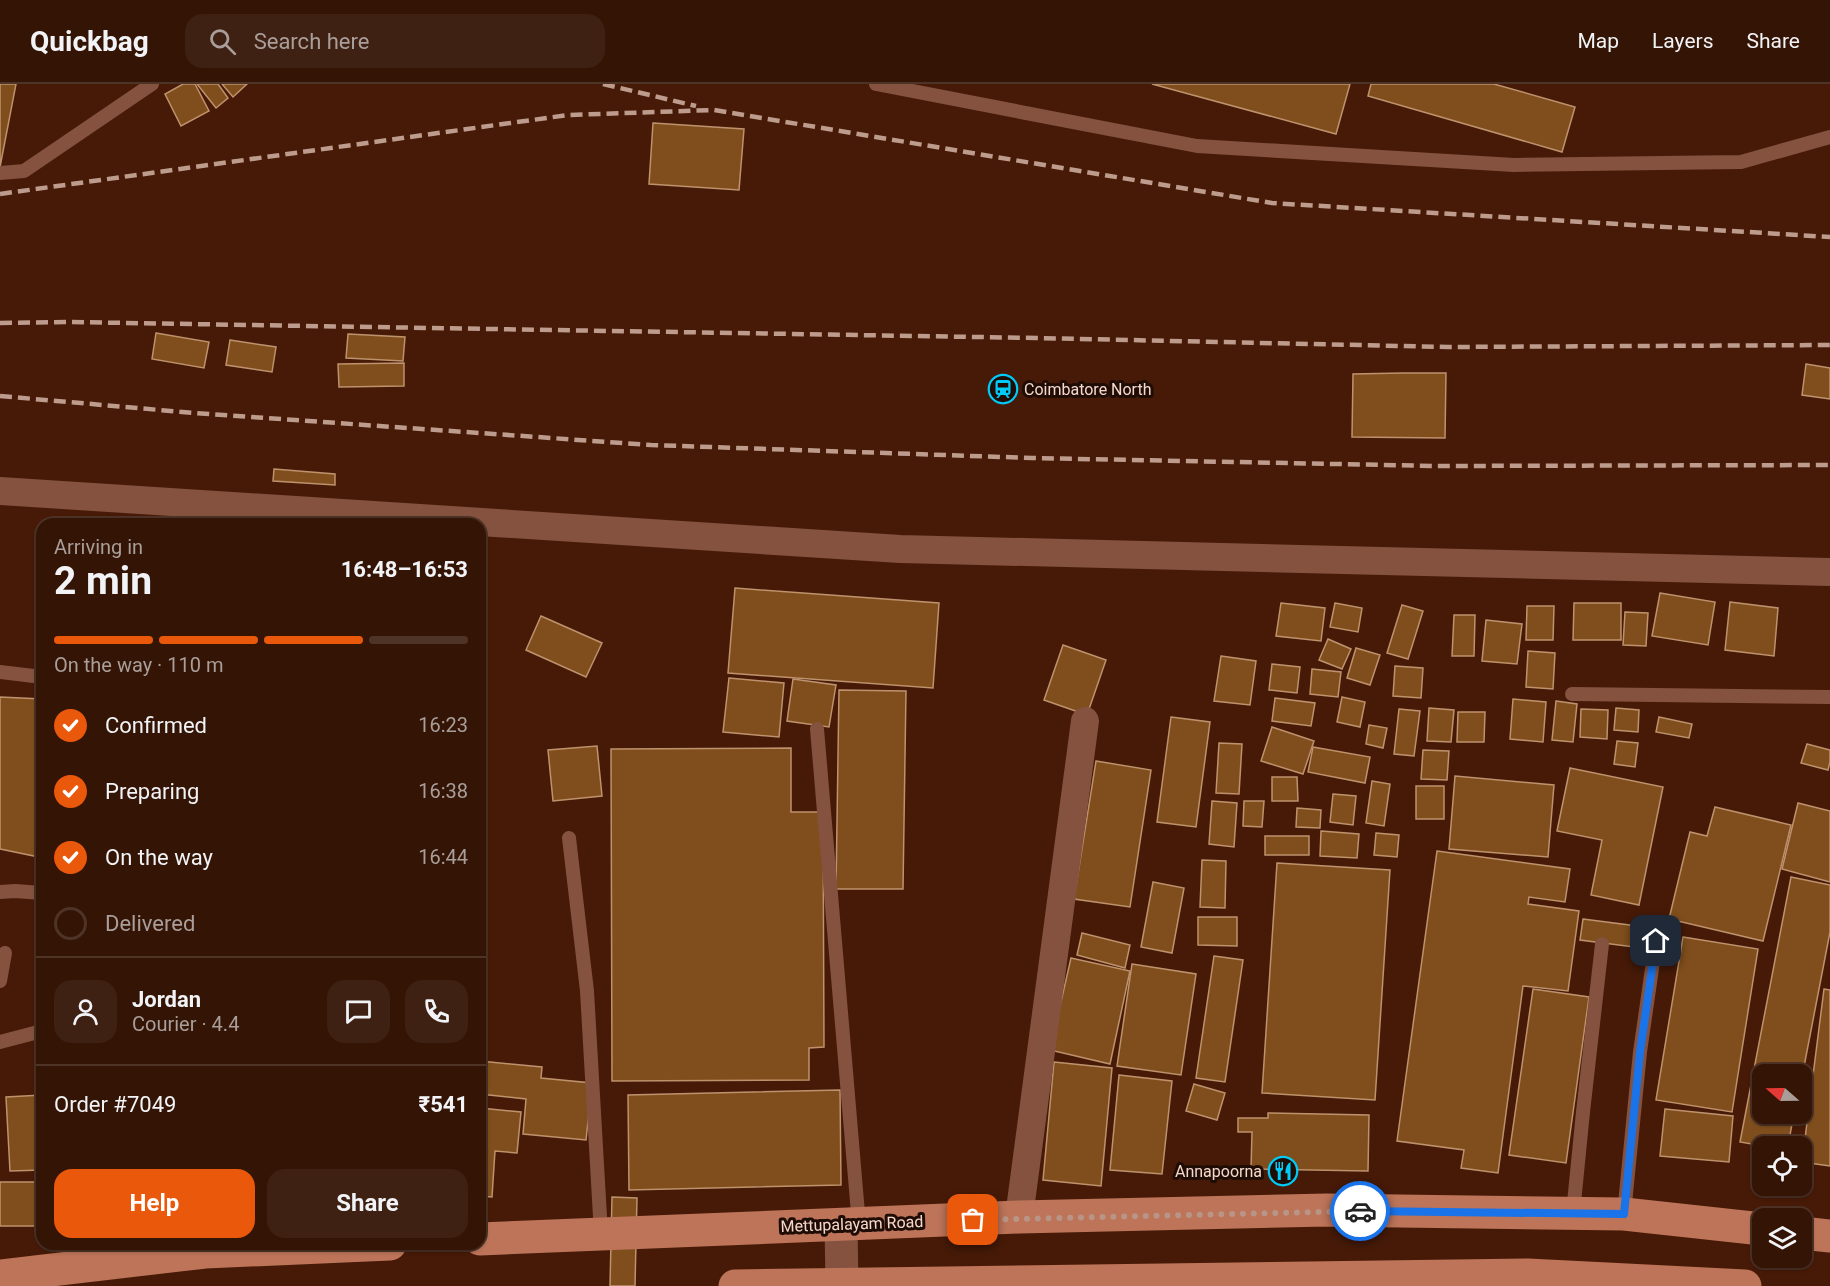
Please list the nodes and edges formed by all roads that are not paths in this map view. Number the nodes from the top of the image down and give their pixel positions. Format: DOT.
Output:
graph roads {
  1 [pos="152,84"];
  2 [pos="876,84"];
  3 [pos="1830,137"];
  4 [pos="0,173"];
  5 [pos="0,490"];
  6 [pos="427,518"];
  7 [pos="486,522"];
  8 [pos="1830,572"];
  9 [pos="0,672"];
  10 [pos="36,676"];
  11 [pos="1572,694"];
  12 [pos="1830,697"];
  13 [pos="1084,721"];
  14 [pos="817,729"];
  15 [pos="569,838"];
  16 [pos="0,892"];
  17 [pos="36,892"];
  18 [pos="1656,941"];
  19 [pos="1602,944"];
  20 [pos="5,953"];
  21 [pos="0,981"];
  22 [pos="36,1033"];
  23 [pos="0,1042"];
  24 [pos="1573,1213"];
  25 [pos="1624,1214"];
  26 [pos="1019,1217"];
  27 [pos="850,1225"];
  28 [pos="1752,1228"];
  29 [pos="601,1234"];
  30 [pos="1812,1234"];
  31 [pos="1830,1236"];
  32 [pos="486,1239"];
  33 [pos="238,1250"];
  34 [pos="0,1276"];
  35 [pos="842,1285"];
  36 [pos="1725,1285"];
  37 [pos="735,1286"];
  1 -- 4 [label="lane"];
  2 -- 3 [label="lane"];
  5 -- 6 [label="street"];
  7 -- 8 [label="street"];
  9 -- 10 [label="lane"];
  11 -- 12 [label="lane"];
  13 -- 26 [label="street"];
  14 -- 27 [label="lane"];
  15 -- 29 [label="lane"];
  16 -- 17 [label="lane"];
  18 -- 25 [label="lane"];
  19 -- 24 [label="lane"];
  20 -- 21 [label="lane"];
  22 -- 23 [label="lane"];
  24 -- 25 [label="highway, Mettupalayam Road"];
  24 -- 26 [label="highway, Mettupalayam Road"];
  25 -- 28 [label="highway, Mettupalayam Road"];
  26 -- 27 [label="highway, Mettupalayam Road"];
  27 -- 29 [label="highway, Mettupalayam Road"];
  27 -- 35 [label="main road"];
  29 -- 32 [label="highway, Mettupalayam Road"];
  30 -- 31 [label="highway"];
  33 -- 34 [label="highway"];
  35 -- 36 [label="highway"];
  35 -- 37 [label="highway"];
}
